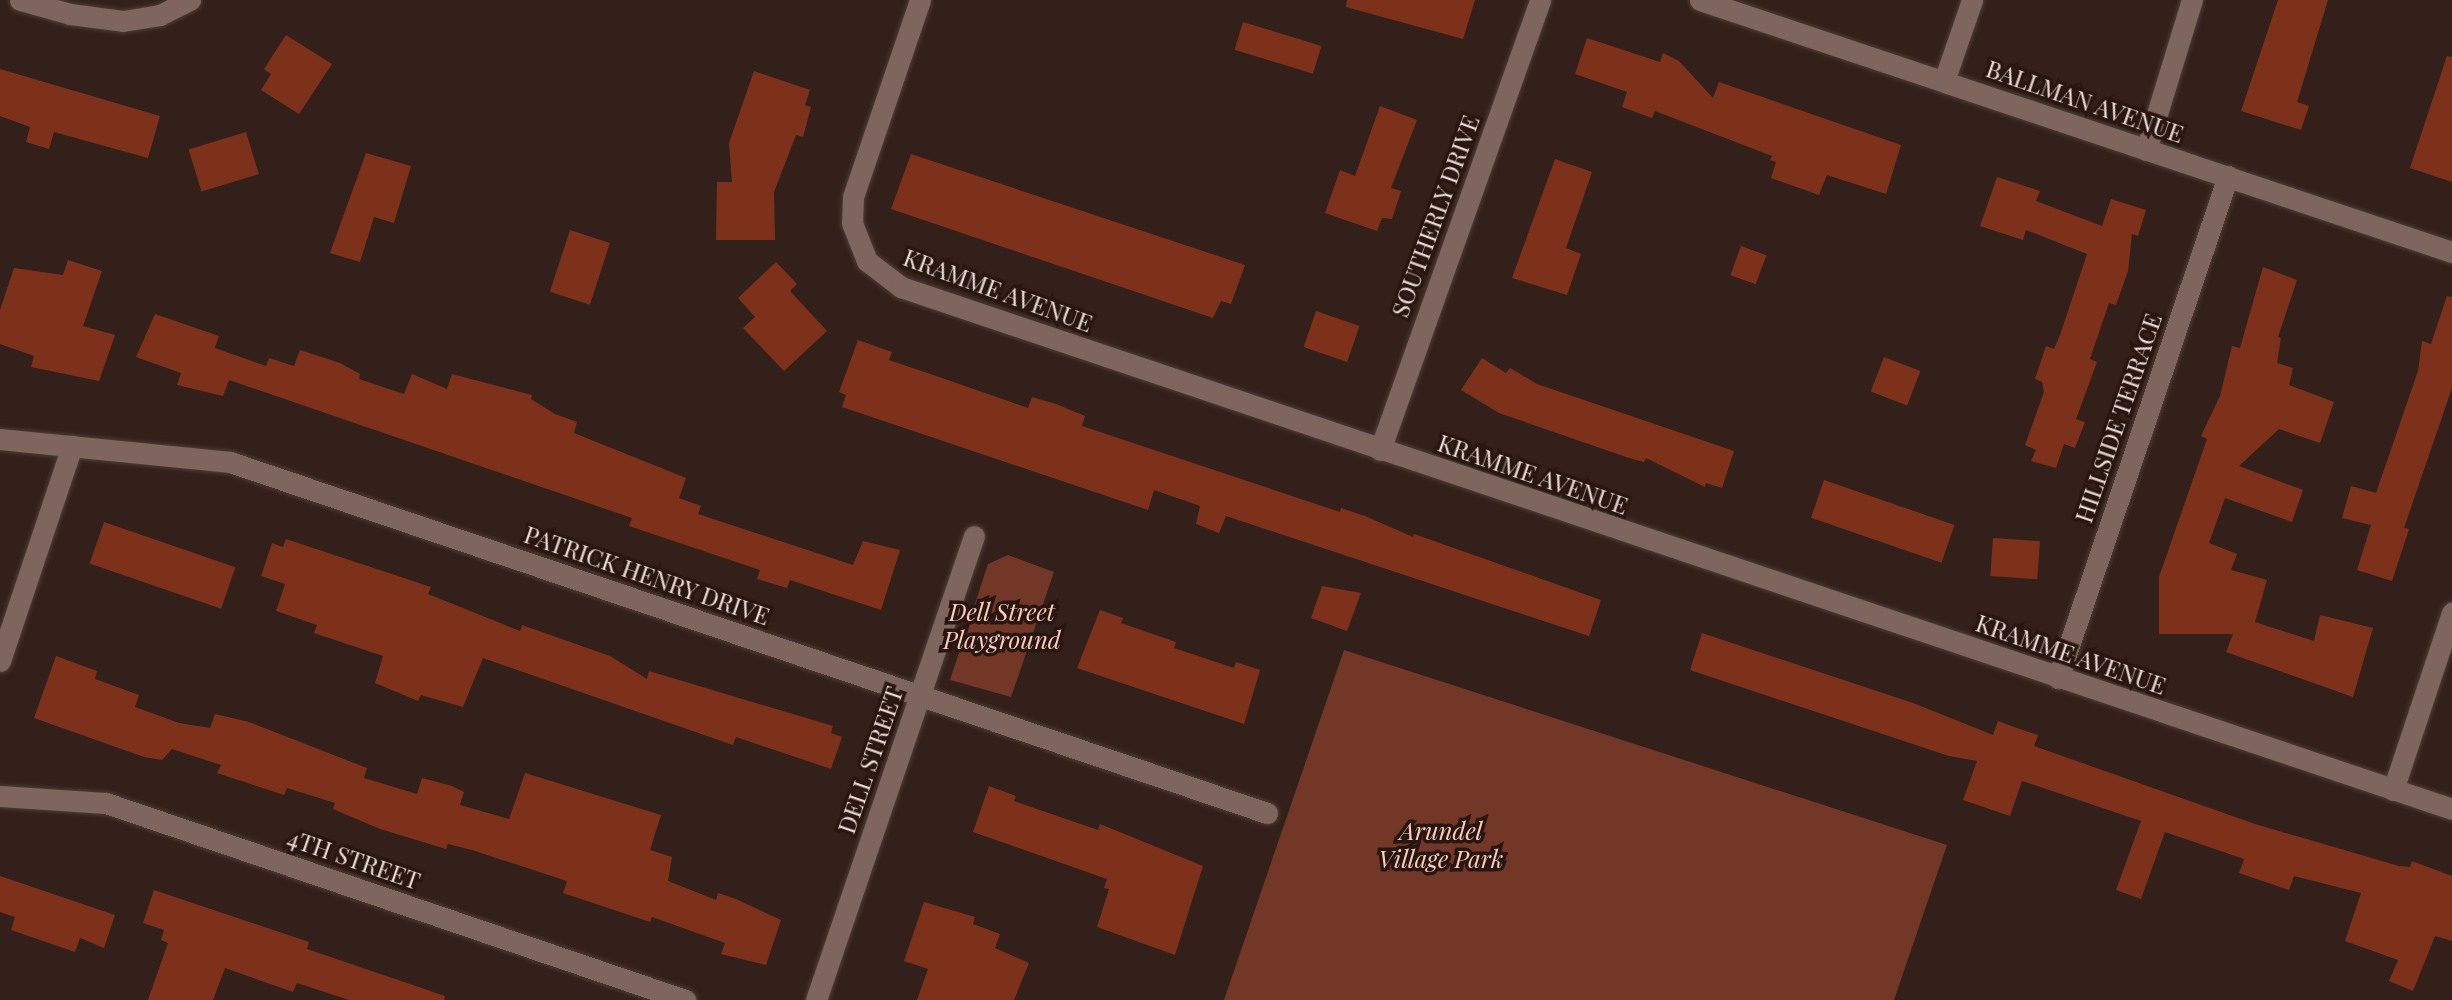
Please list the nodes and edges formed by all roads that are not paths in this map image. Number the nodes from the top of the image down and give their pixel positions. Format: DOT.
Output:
graph roads {
  1 [pos="20,0"];
  2 [pos="190,0"];
  3 [pos="920,0"];
  4 [pos="1540,0"];
  5 [pos="1700,0"];
  6 [pos="1972,0"];
  7 [pos="2192,0"];
  8 [pos="1944,82"];
  9 [pos="2146,150"];
  10 [pos="2228,176"];
  11 [pos="2452,252"];
  12 [pos="0,439"];
  13 [pos="72,446"];
  14 [pos="1380,450"];
  15 [pos="974,536"];
  16 [pos="2452,613"];
  17 [pos="0,661"];
  18 [pos="2058,678"];
  19 [pos="920,695"];
  20 [pos="2393,790"];
  21 [pos="0,796"];
  22 [pos="2452,809"];
  23 [pos="1266,813"];
  24 [pos="685,1000"];
  25 [pos="816,1000"];
  1 -- 2 [label="street"];
  3 -- 14 [label="street, KRAMME AVENUE"];
  4 -- 14 [label="street, SOUTHERLY DRIVE"];
  5 -- 8 [label="street, BALLMAN AVENUE"];
  6 -- 8 [label="street"];
  7 -- 9 [label="street"];
  8 -- 9 [label="street, BALLMAN AVENUE"];
  9 -- 10 [label="street, BALLMAN AVENUE"];
  10 -- 11 [label="street, BALLMAN AVENUE"];
  10 -- 18 [label="street, HILLSIDE TERRACE"];
  12 -- 13 [label="street, PATRICK HENRY DRIVE"];
  13 -- 17 [label="street"];
  13 -- 19 [label="street, PATRICK HENRY DRIVE"];
  14 -- 18 [label="street, KRAMME AVENUE"];
  15 -- 19 [label="street, DELL STREET"];
  16 -- 20 [label="street"];
  18 -- 20 [label="street, KRAMME AVENUE"];
  19 -- 23 [label="street, PATRICK HENRY DRIVE"];
  19 -- 25 [label="street, DELL STREET"];
  20 -- 22 [label="street, KRAMME AVENUE"];
  21 -- 24 [label="street, 4TH STREET"];
}
